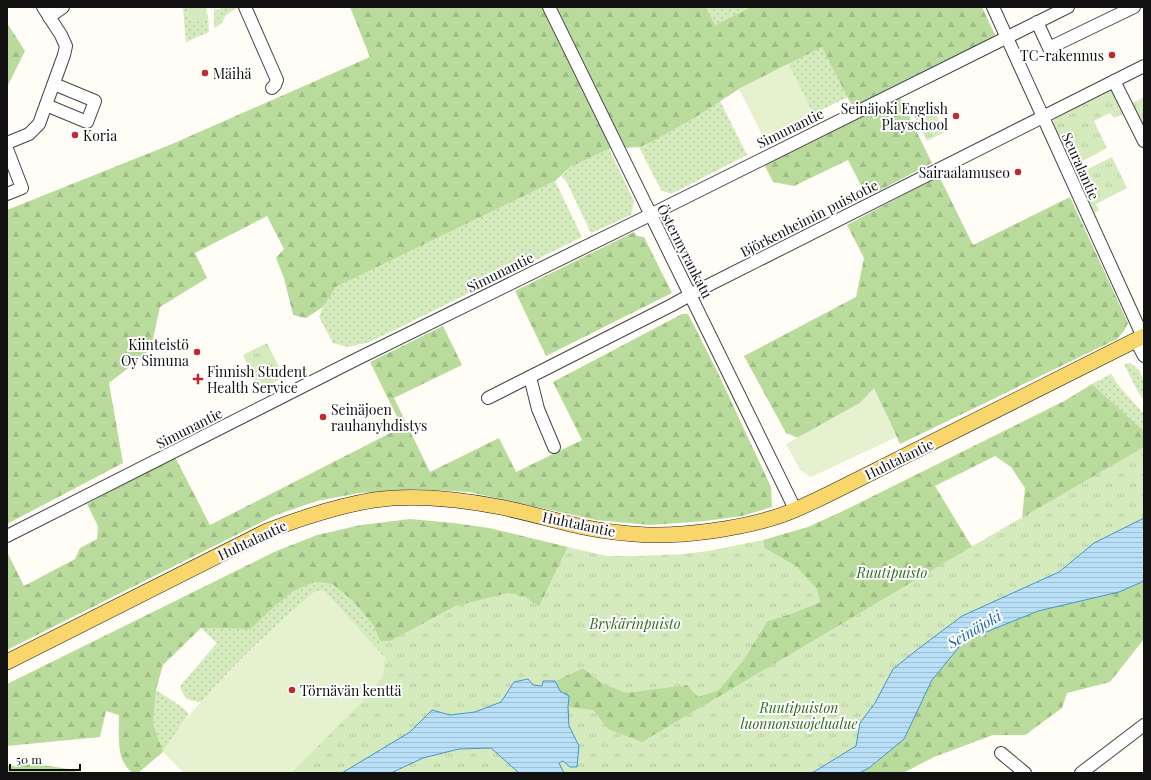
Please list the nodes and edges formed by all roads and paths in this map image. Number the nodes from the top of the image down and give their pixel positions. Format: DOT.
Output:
graph roads {
  1 [pos="64,7"];
  2 [pos="245,7"];
  3 [pos="549,7"];
  4 [pos="992,7"];
  5 [pos="1068,7"];
  6 [pos="1134,7"];
  7 [pos="46,12"];
  8 [pos="1037,22"];
  9 [pos="1007,38"];
  10 [pos="1144,66"];
  11 [pos="1114,81"];
  12 [pos="54,84"];
  13 [pos="272,88"];
  14 [pos="46,105"];
  15 [pos="1043,117"];
  16 [pos="1144,141"];
  17 [pos="7,143"];
  18 [pos="7,149"];
  19 [pos="7,194"];
  20 [pos="650,215"];
  21 [pos="690,294"];
  22 [pos="1141,338"];
  23 [pos="1144,356"];
  24 [pos="530,377"];
  25 [pos="488,398"];
  26 [pos="554,447"];
  27 [pos="795,509"];
  28 [pos="7,536"];
  29 [pos="7,662"];
  30 [pos="1144,725"];
  31 [pos="1000,753"];
  32 [pos="1026,773"];
  33 [pos="1081,773"];
  1 -- 7 [label="street"];
  2 -- 13 [label="street"];
  3 -- 20 [label="street, Östermyrankatu"];
  4 -- 9 [label="street, Seuralantie"];
  5 -- 8 [label="street, Simunantie"];
  6 -- 8 [label="street"];
  7 -- 12 [label="street"];
  8 -- 9 [label="street, Simunantie"];
  9 -- 15 [label="street, Seuralantie"];
  9 -- 20 [label="street, Simunantie"];
  10 -- 11 [label="street, Björkenheimin puistotie"];
  11 -- 15 [label="street, Björkenheimin puistotie"];
  11 -- 16 [label="street"];
  12 -- 14 [label="street"];
  12 -- 14 [label="street"];
  14 -- 17 [label="street"];
  15 -- 21 [label="street, Björkenheimin puistotie"];
  15 -- 22 [label="street, Seuralantie"];
  18 -- 19 [label="street"];
  20 -- 21 [label="street, Östermyrankatu"];
  20 -- 28 [label="street, Simunantie"];
  21 -- 24 [label="street, Björkenheimin puistotie"];
  21 -- 27 [label="street, Östermyrankatu"];
  22 -- 23 [label="street, Seuralantie"];
  22 -- 27 [label="main road, Huhtalantie"];
  24 -- 25 [label="street, Björkenheimin puistotie"];
  24 -- 26 [label="street"];
  27 -- 29 [label="main road, Huhtalantie"];
  30 -- 33 [label="street"];
  31 -- 32 [label="street"];
}
